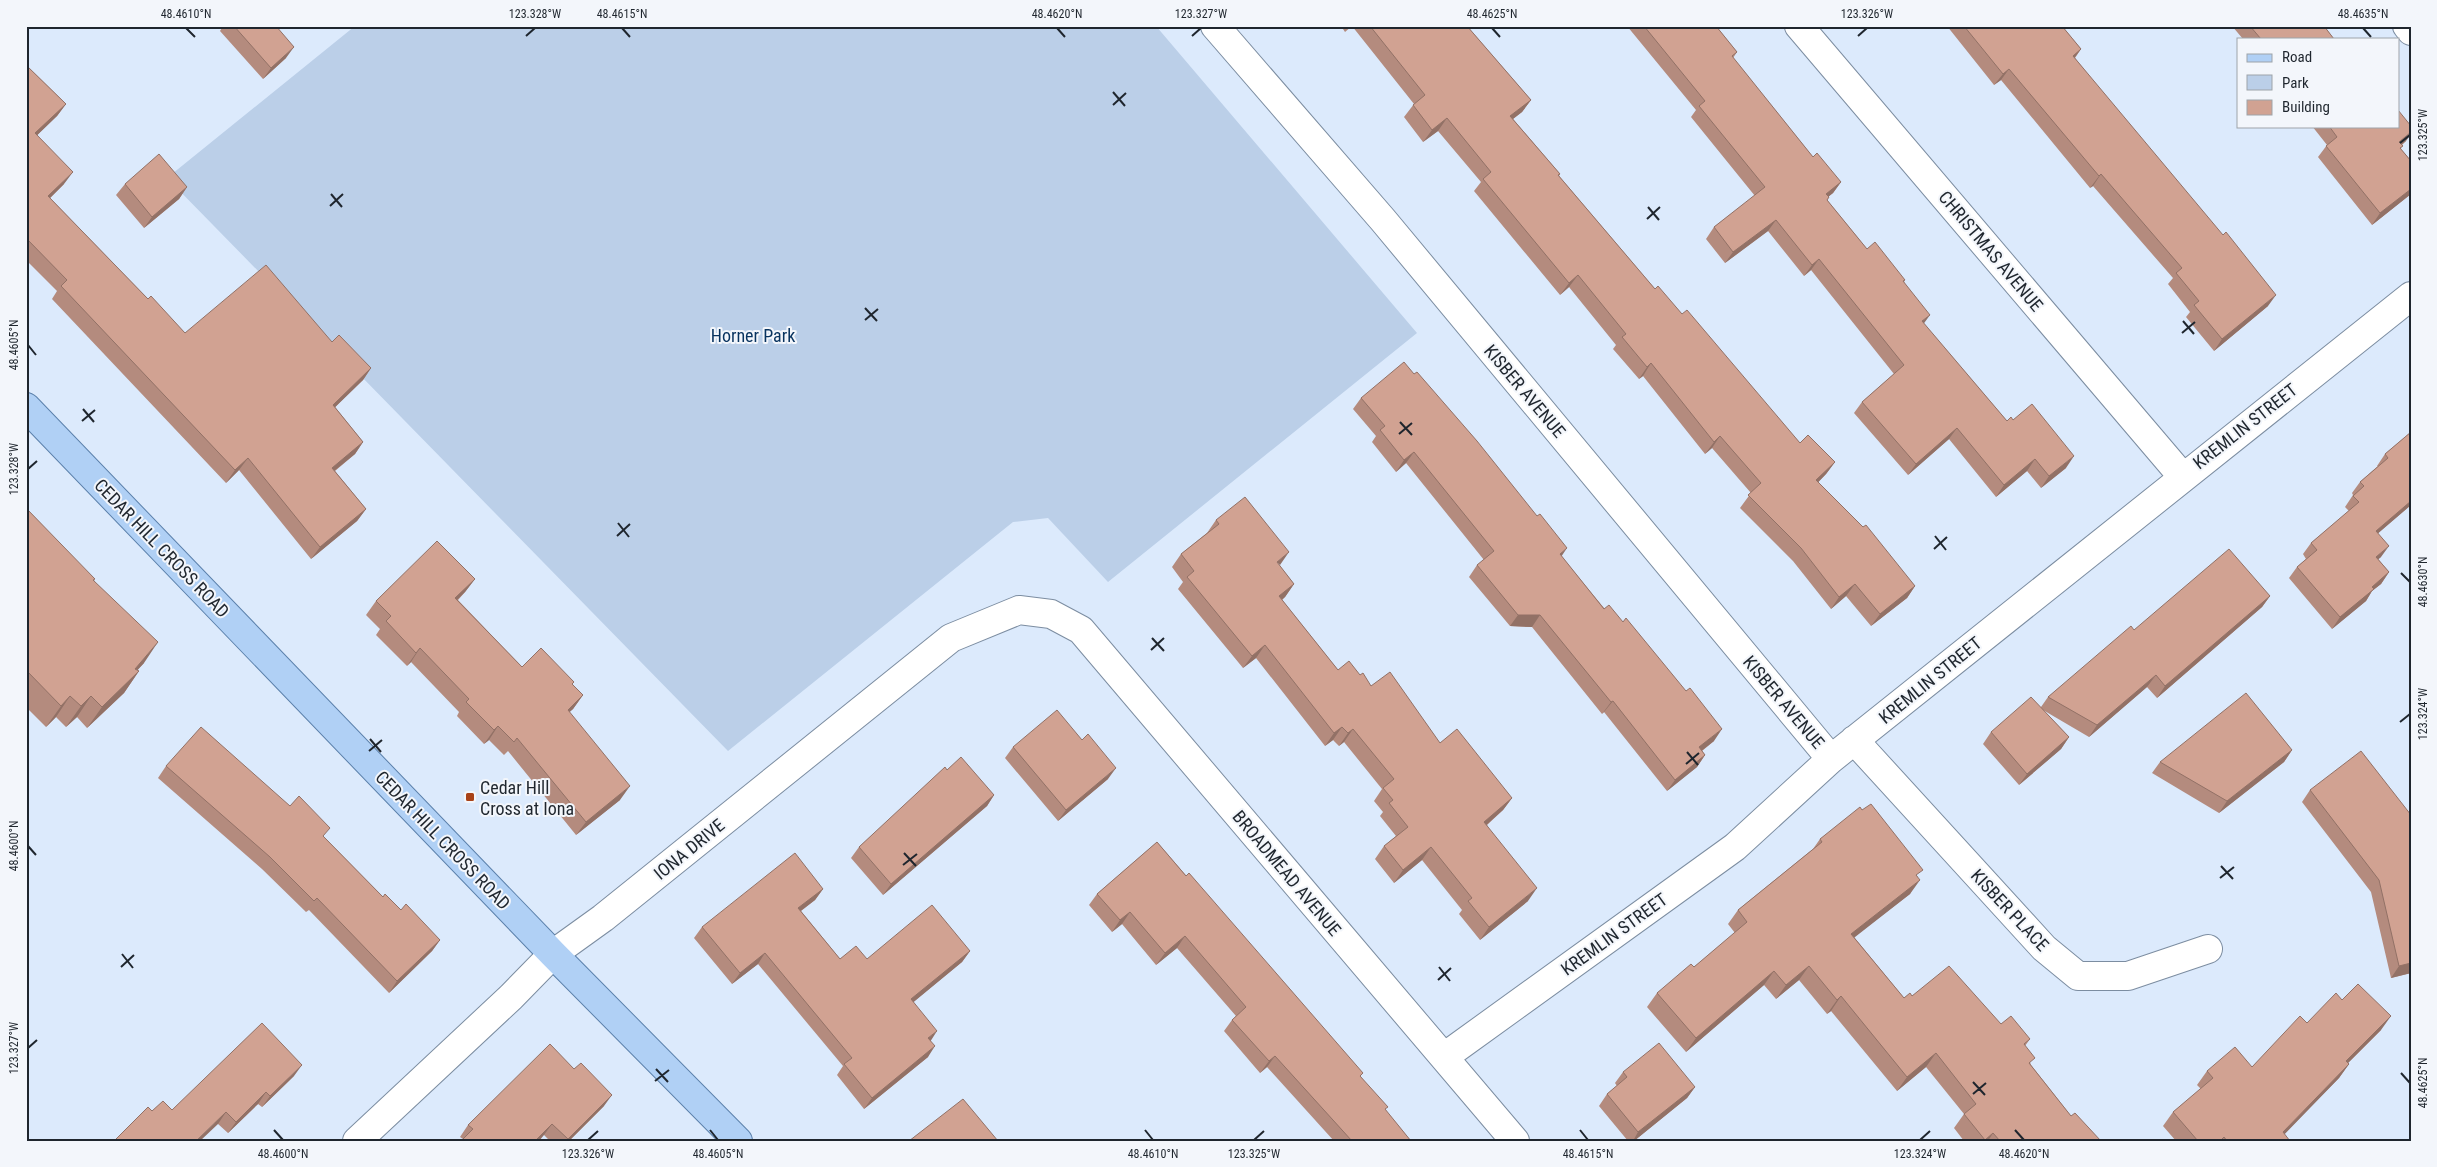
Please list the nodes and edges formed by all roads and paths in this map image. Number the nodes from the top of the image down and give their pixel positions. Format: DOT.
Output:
graph roads {
  1 [pos="1215,26"];
  2 [pos="1799,26"];
  3 [pos="2407,26"];
  4 [pos="2411,31"];
  5 [pos="2411,296"];
  6 [pos="26,407"];
  7 [pos="2182,476"];
  8 [pos="1051,614"];
  9 [pos="1854,740"];
  10 [pos="1831,759"];
  11 [pos="2208,949"];
  12 [pos="553,954"];
  13 [pos="1444,1057"];
  14 [pos="356,1141"];
  15 [pos="738,1141"];
  16 [pos="1515,1141"];
  1 -- 10 [label="street, KISBER AVENUE"];
  2 -- 7 [label="street, CHRISTMAS AVENUE"];
  3 -- 4 [label="street"];
  5 -- 7 [label="street, KREMLIN STREET"];
  6 -- 12 [label="main road, CEDAR HILL CROSS ROAD"];
  7 -- 9 [label="street, KREMLIN STREET"];
  8 -- 12 [label="street, IONA DRIVE"];
  8 -- 13 [label="street, BROADMEAD AVENUE"];
  9 -- 10 [label="street, KREMLIN STREET"];
  9 -- 11 [label="street, KISBER PLACE"];
  10 -- 13 [label="street, KREMLIN STREET"];
  12 -- 14 [label="street, IONA DRIVE"];
  12 -- 15 [label="main road, CEDAR HILL CROSS ROAD"];
  13 -- 16 [label="street, BROADMEAD AVENUE"];
}
